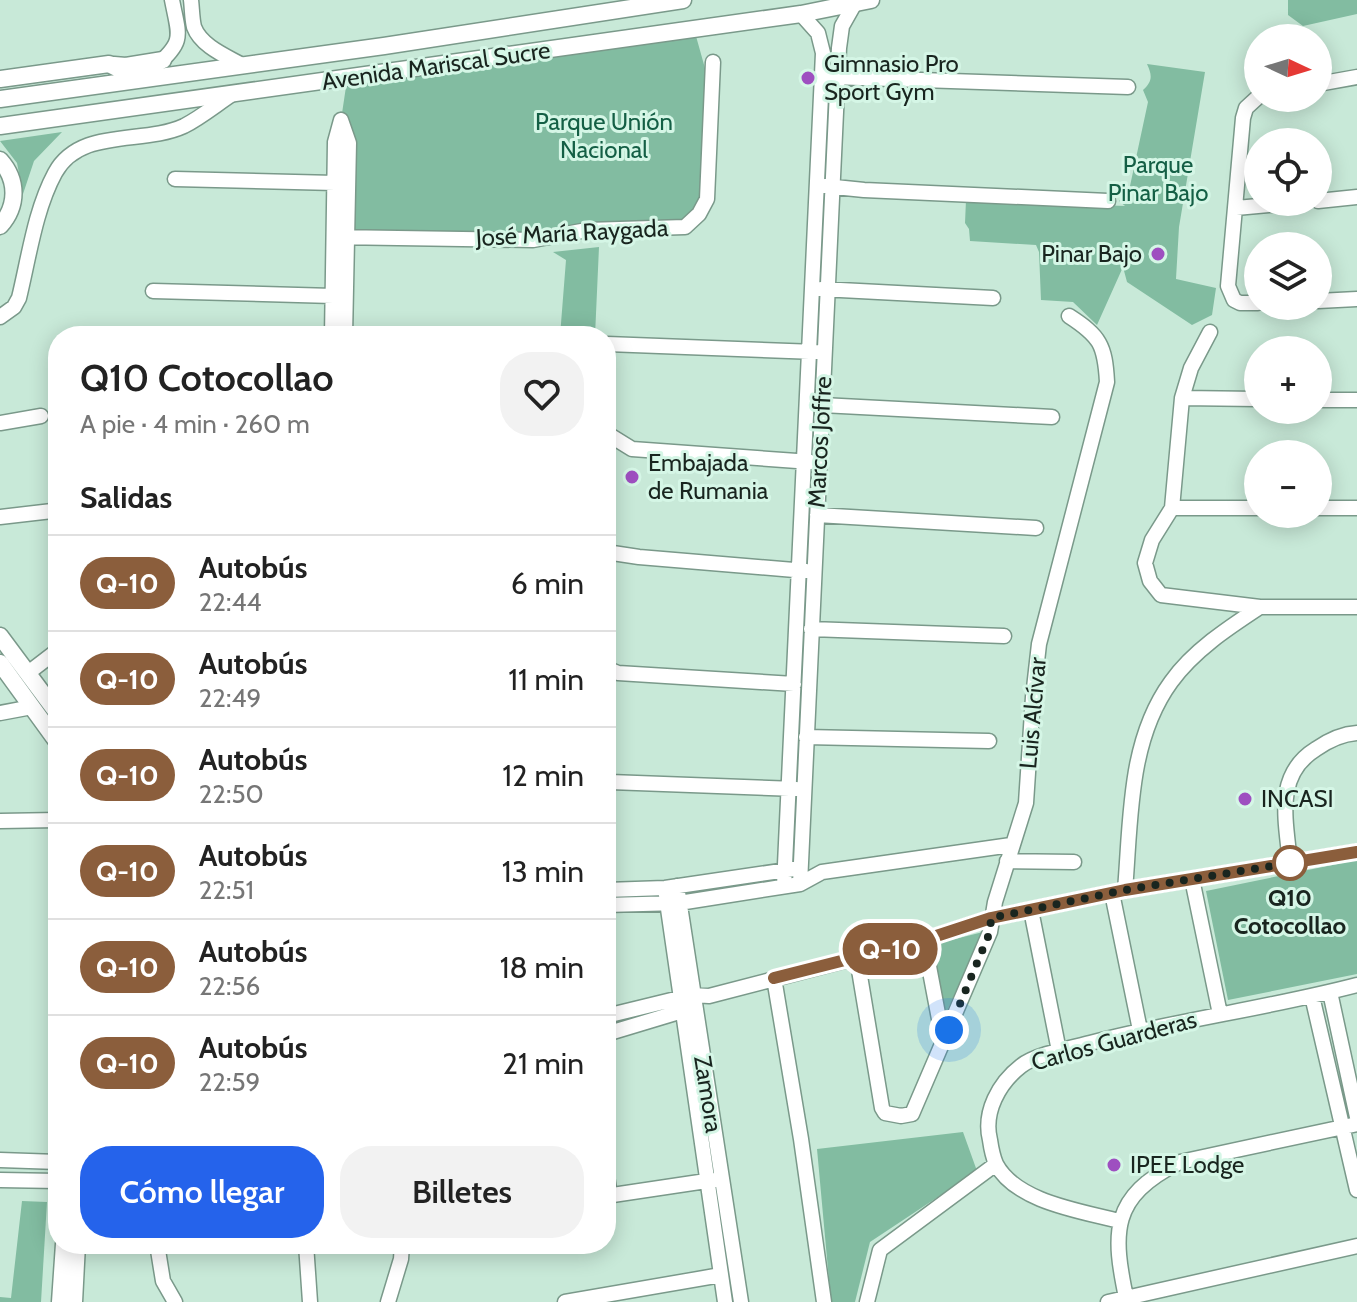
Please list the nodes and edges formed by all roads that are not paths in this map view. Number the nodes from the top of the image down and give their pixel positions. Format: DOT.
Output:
graph roads {
  1 [pos="172,0"];
  2 [pos="191,0"];
  3 [pos="683,0"];
  4 [pos="863,2"];
  5 [pos="801,14"];
  6 [pos="163,60"];
  7 [pos="713,62"];
  8 [pos="109,64"];
  9 [pos="242,65"];
  10 [pos="830,77"];
  11 [pos="1357,77"];
  12 [pos="137,78"];
  13 [pos="0,79"];
  14 [pos="1332,81"];
  15 [pos="1128,87"];
  16 [pos="231,95"];
  17 [pos="0,99"];
  18 [pos="1245,112"];
  19 [pos="0,126"];
  20 [pos="0,160"];
  21 [pos="175,179"];
  22 [pos="335,183"];
  23 [pos="817,185"];
  24 [pos="832,186"];
  25 [pos="1357,197"];
  26 [pos="1332,200"];
  27 [pos="1108,201"];
  28 [pos="1244,207"];
  29 [pos="1236,208"];
  30 [pos="0,226"];
  31 [pos="341,237"];
  32 [pos="812,289"];
  33 [pos="828,289"];
  34 [pos="153,291"];
  35 [pos="333,296"];
  36 [pos="993,298"];
  37 [pos="1357,299"];
  38 [pos="1332,300"];
  39 [pos="1244,303"];
  40 [pos="1069,316"];
  41 [pos="0,317"];
  42 [pos="332,326"];
  43 [pos="345,326"];
  44 [pos="1210,332"];
  45 [pos="616,344"];
  46 [pos="809,351"];
  47 [pos="824,352"];
  48 [pos="1182,398"];
  49 [pos="1244,399"];
  50 [pos="1332,400"];
  51 [pos="1357,400"];
  52 [pos="822,405"];
  53 [pos="41,416"];
  54 [pos="1052,417"];
  55 [pos="0,423"];
  56 [pos="616,439"];
  57 [pos="812,462"];
  58 [pos="1172,508"];
  59 [pos="1244,508"];
  60 [pos="1332,508"];
  61 [pos="1357,508"];
  62 [pos="48,511"];
  63 [pos="817,515"];
  64 [pos="0,517"];
  65 [pos="1036,528"];
  66 [pos="616,554"];
  67 [pos="807,571"];
  68 [pos="1218,602"];
  69 [pos="1260,607"];
  70 [pos="1357,607"];
  71 [pos="1227,628"];
  72 [pos="811,629"];
  73 [pos="0,636"];
  74 [pos="1004,636"];
  75 [pos="48,658"];
  76 [pos="0,663"];
  77 [pos="616,672"];
  78 [pos="28,673"];
  79 [pos="794,684"];
  80 [pos="48,700"];
  81 [pos="32,707"];
  82 [pos="0,713"];
  83 [pos="48,729"];
  84 [pos="1357,733"];
  85 [pos="806,737"];
  86 [pos="989,741"];
  87 [pos="616,782"];
  88 [pos="797,789"];
  89 [pos="48,820"];
  90 [pos="0,821"];
  91 [pos="1011,845"];
  92 [pos="1357,852"];
  93 [pos="1007,861"];
  94 [pos="1074,862"];
  95 [pos="1290,863"];
  96 [pos="792,877"];
  97 [pos="1192,879"];
  98 [pos="671,887"];
  99 [pos="616,890"];
  100 [pos="1118,891"];
  101 [pos="673,903"];
  102 [pos="616,905"];
  103 [pos="1031,910"];
  104 [pos="991,918"];
  105 [pos="924,940"];
  106 [pos="857,958"];
  107 [pos="774,978"];
  108 [pos="1357,985"];
  109 [pos="1330,992"];
  110 [pos="1312,996"];
  111 [pos="687,1003"];
  112 [pos="616,1014"];
  113 [pos="1220,1014"];
  114 [pos="952,1021"];
  115 [pos="616,1030"];
  116 [pos="1140,1030"];
  117 [pos="1059,1051"];
  118 [pos="1357,1117"];
  119 [pos="1350,1125"];
  120 [pos="0,1160"];
  121 [pos="48,1162"];
  122 [pos="996,1164"];
  123 [pos="714,1179"];
  124 [pos="0,1180"];
  125 [pos="48,1181"];
  126 [pos="1357,1190"];
  127 [pos="616,1195"];
  128 [pos="1119,1221"];
  129 [pos="1357,1246"];
  130 [pos="63,1254"];
  131 [pos="76,1254"];
  132 [pos="159,1254"];
  133 [pos="307,1254"];
  134 [pos="401,1254"];
  135 [pos="721,1275"];
  136 [pos="1126,1300"];
  137 [pos="60,1302"];
  138 [pos="74,1302"];
  139 [pos="175,1302"];
  140 [pos="310,1302"];
  141 [pos="388,1302"];
  142 [pos="565,1302"];
  143 [pos="725,1302"];
  144 [pos="741,1302"];
  145 [pos="824,1302"];
  146 [pos="867,1302"];
  147 [pos="1108,1302"];
  1 -- 6 [label="street"];
  2 -- 9 [label="street"];
  3 -- 9 [label="main road, Avenida Mariscal Sucre"];
  4 -- 5 [label="main road, Avenida Mariscal Sucre"];
  4 -- 10 [label="street, Marcos Joffre"];
  5 -- 10 [label="street, Marcos Joffre"];
  5 -- 16 [label="main road, Avenida Mariscal Sucre"];
  6 -- 8 [label="main road"];
  6 -- 12 [label="street"];
  7 -- 31 [label="street, José María Raygada"];
  8 -- 12 [label="main road"];
  8 -- 13 [label="main road"];
  9 -- 12 [label="main road, Avenida Mariscal Sucre"];
  10 -- 15 [label="street"];
  10 -- 23 [label="street, Marcos Joffre"];
  10 -- 24 [label="street, Marcos Joffre"];
  11 -- 14 [label="street"];
  12 -- 17 [label="main road, Avenida Mariscal Sucre"];
  16 -- 19 [label="main road, Avenida Mariscal Sucre"];
  16 -- 41 [label="street"];
  18 -- 29 [label="street"];
  20 -- 30 [label="main road"];
  21 -- 22 [label="street"];
  22 -- 31 [label="street"];
  22 -- 31 [label="street"];
  23 -- 24 [label="street"];
  23 -- 32 [label="street, Marcos Joffre"];
  24 -- 27 [label="street"];
  24 -- 33 [label="street, Marcos Joffre"];
  25 -- 26 [label="street"];
  28 -- 29 [label="street"];
  29 -- 39 [label="street"];
  31 -- 35 [label="street"];
  31 -- 43 [label="street"];
  32 -- 33 [label="street"];
  32 -- 46 [label="street, Marcos Joffre"];
  33 -- 36 [label="street"];
  33 -- 47 [label="street, Marcos Joffre"];
  34 -- 35 [label="street"];
  35 -- 42 [label="street"];
  37 -- 38 [label="street"];
  40 -- 91 [label="street, Luis Alcívar"];
  44 -- 48 [label="street"];
  45 -- 46 [label="street"];
  46 -- 47 [label="street"];
  46 -- 57 [label="street, Marcos Joffre"];
  47 -- 52 [label="street, Marcos Joffre"];
  48 -- 49 [label="street"];
  48 -- 58 [label="street"];
  50 -- 51 [label="street"];
  52 -- 54 [label="street"];
  52 -- 57 [label="street, Marcos Joffre"];
  53 -- 55 [label="street"];
  56 -- 57 [label="street"];
  57 -- 63 [label="street, Marcos Joffre"];
  57 -- 67 [label="street, Marcos Joffre"];
  58 -- 59 [label="street"];
  58 -- 68 [label="street"];
  60 -- 61 [label="street"];
  62 -- 64 [label="street"];
  63 -- 65 [label="street"];
  63 -- 67 [label="street, Marcos Joffre"];
  66 -- 67 [label="street"];
  67 -- 72 [label="street, Marcos Joffre"];
  67 -- 79 [label="street, Marcos Joffre"];
  68 -- 69 [label="street"];
  68 -- 71 [label="street"];
  69 -- 70 [label="street"];
  69 -- 71 [label="street"];
  71 -- 100 [label="street"];
  72 -- 74 [label="street"];
  72 -- 85 [label="street, Marcos Joffre"];
  73 -- 78 [label="main road"];
  75 -- 78 [label="street"];
  76 -- 81 [label="main road"];
  77 -- 79 [label="street"];
  78 -- 80 [label="main road"];
  79 -- 88 [label="street, Marcos Joffre"];
  81 -- 82 [label="street"];
  81 -- 83 [label="main road"];
  84 -- 95 [label="street"];
  85 -- 86 [label="street"];
  85 -- 88 [label="street, Marcos Joffre"];
  87 -- 88 [label="street"];
  88 -- 96 [label="street, Marcos Joffre"];
  89 -- 90 [label="street"];
  91 -- 93 [label="street, Luis Alcívar"];
  91 -- 96 [label="street"];
  92 -- 95 [label="street"];
  93 -- 94 [label="street"];
  93 -- 104 [label="street, Luis Alcívar"];
  95 -- 97 [label="street"];
  96 -- 98 [label="street"];
  96 -- 101 [label="street"];
  97 -- 100 [label="street"];
  97 -- 113 [label="street"];
  98 -- 99 [label="street"];
  98 -- 101 [label="street, Zamora"];
  100 -- 103 [label="street"];
  100 -- 116 [label="street"];
  101 -- 102 [label="street"];
  101 -- 111 [label="street, Zamora"];
  103 -- 104 [label="street"];
  103 -- 117 [label="street"];
  104 -- 105 [label="street"];
  104 -- 114 [label="street, Luis Alcívar"];
  105 -- 106 [label="street"];
  105 -- 114 [label="street"];
  106 -- 107 [label="street"];
  106 -- 114 [label="street, Luis Alcívar"];
  107 -- 111 [label="street"];
  107 -- 145 [label="street"];
  108 -- 109 [label="street, Carlos Guarderas"];
  109 -- 110 [label="street, Carlos Guarderas"];
  109 -- 118 [label="street"];
  110 -- 113 [label="street, Carlos Guarderas"];
  110 -- 119 [label="street"];
  111 -- 112 [label="street"];
  111 -- 115 [label="street"];
  111 -- 123 [label="street, Zamora"];
  113 -- 116 [label="street, Carlos Guarderas"];
  116 -- 117 [label="street, Carlos Guarderas"];
  117 -- 122 [label="street, Carlos Guarderas"];
  119 -- 126 [label="street"];
  119 -- 128 [label="street"];
  120 -- 121 [label="street"];
  122 -- 128 [label="street"];
  122 -- 146 [label="street"];
  123 -- 127 [label="street"];
  123 -- 135 [label="street, Zamora"];
  123 -- 144 [label="street, Zamora"];
  124 -- 125 [label="street"];
  128 -- 136 [label="street"];
  129 -- 136 [label="street"];
  130 -- 137 [label="main road"];
  131 -- 138 [label="main road"];
  132 -- 139 [label="street"];
  133 -- 140 [label="street"];
  134 -- 141 [label="street"];
  135 -- 142 [label="street"];
  135 -- 143 [label="street, Zamora"];
  136 -- 147 [label="street"];
}
